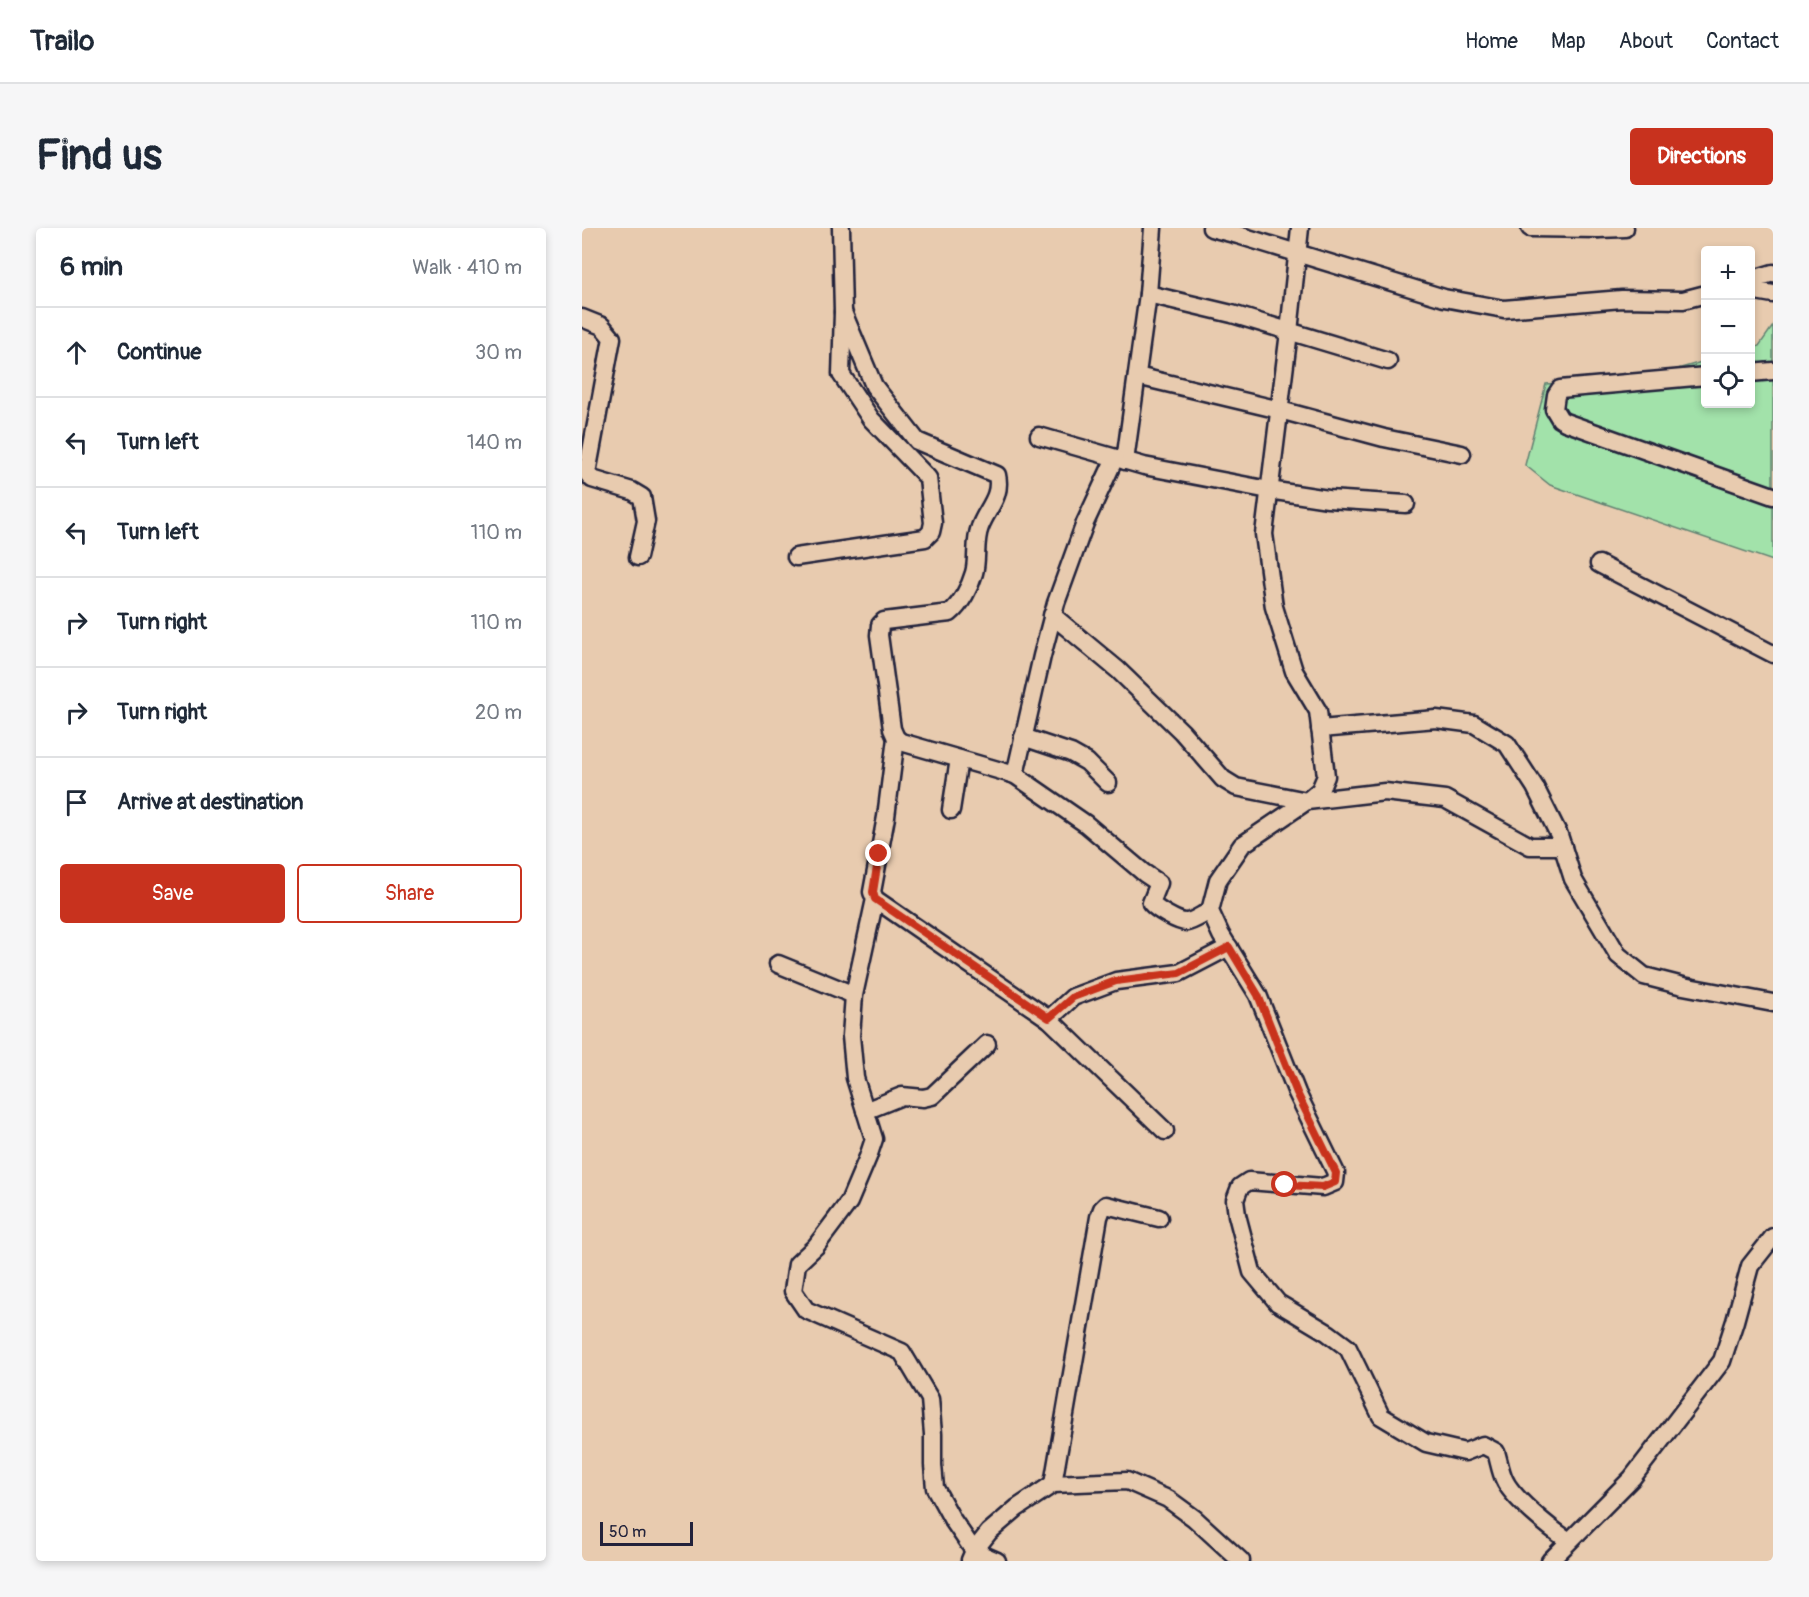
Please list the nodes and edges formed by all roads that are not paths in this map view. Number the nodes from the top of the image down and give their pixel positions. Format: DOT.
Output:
graph roads {
  1 [pos="841,228"];
  2 [pos="1153,228"];
  3 [pos="1212,228"];
  4 [pos="1300,228"];
  5 [pos="1530,228"];
  6 [pos="1625,228"];
  7 [pos="1598,229"];
  8 [pos="1297,254"];
  9 [pos="1773,273"];
  10 [pos="1755,278"];
  11 [pos="1755,291"];
  12 [pos="1148,294"];
  13 [pos="1773,294"];
  14 [pos="1701,295"];
  15 [pos="843,312"];
  16 [pos="582,318"];
  17 [pos="1289,332"];
  18 [pos="1388,361"];
  19 [pos="1773,371"];
  20 [pos="1755,373"];
  21 [pos="1137,376"];
  22 [pos="1701,376"];
  23 [pos="1280,410"];
  24 [pos="1039,436"];
  25 [pos="1462,454"];
  26 [pos="1120,459"];
  27 [pos="1269,490"];
  28 [pos="1773,496"];
  29 [pos="1406,504"];
  30 [pos="638,557"];
  31 [pos="796,557"];
  32 [pos="1599,564"];
  33 [pos="1052,615"];
  34 [pos="1773,654"];
  35 [pos="1320,729"];
  36 [pos="1023,737"];
  37 [pos="896,738"];
  38 [pos="959,759"];
  39 [pos="1015,775"];
  40 [pos="1108,783"];
  41 [pos="1307,801"];
  42 [pos="951,810"];
  43 [pos="1563,846"];
  44 [pos="875,899"];
  45 [pos="1210,911"];
  46 [pos="1229,947"];
  47 [pos="778,964"];
  48 [pos="854,995"];
  49 [pos="1773,1003"];
  50 [pos="1049,1018"];
  51 [pos="987,1044"];
  52 [pos="865,1110"];
  53 [pos="1165,1131"];
  54 [pos="1159,1218"];
  55 [pos="1773,1237"];
  56 [pos="1053,1484"];
  57 [pos="1569,1541"];
  58 [pos="972,1556"];
  59 [pos="997,1561"];
  60 [pos="1241,1561"];
  61 [pos="1550,1561"];
  1 -- 15 [label="street"];
  2 -- 12 [label="street"];
  3 -- 8 [label="street"];
  4 -- 8 [label="street"];
  5 -- 7 [label="street"];
  6 -- 7 [label="street"];
  8 -- 14 [label="street"];
  8 -- 17 [label="street"];
  9 -- 10 [label="street"];
  11 -- 13 [label="street"];
  12 -- 17 [label="street"];
  12 -- 21 [label="street"];
  15 -- 31 [label="street"];
  15 -- 37 [label="street"];
  16 -- 30 [label="street"];
  17 -- 18 [label="street"];
  17 -- 23 [label="street"];
  19 -- 20 [label="street"];
  21 -- 23 [label="street"];
  21 -- 26 [label="street"];
  22 -- 28 [label="street"];
  23 -- 25 [label="street"];
  23 -- 27 [label="street"];
  24 -- 26 [label="street"];
  26 -- 27 [label="street"];
  26 -- 33 [label="street"];
  27 -- 29 [label="street"];
  27 -- 35 [label="street"];
  32 -- 34 [label="street"];
  33 -- 36 [label="street"];
  33 -- 41 [label="street"];
  35 -- 41 [label="street"];
  35 -- 43 [label="street"];
  36 -- 39 [label="street"];
  36 -- 40 [label="street"];
  37 -- 38 [label="street"];
  37 -- 44 [label="street"];
  38 -- 39 [label="street"];
  38 -- 42 [label="street"];
  39 -- 45 [label="street"];
  41 -- 43 [label="street"];
  41 -- 45 [label="street"];
  43 -- 49 [label="street"];
  44 -- 48 [label="street"];
  44 -- 50 [label="street"];
  45 -- 46 [label="street"];
  46 -- 50 [label="street"];
  46 -- 57 [label="street"];
  47 -- 48 [label="street"];
  48 -- 52 [label="street"];
  50 -- 53 [label="street"];
  51 -- 52 [label="street"];
  52 -- 58 [label="street"];
  54 -- 56 [label="street"];
  55 -- 57 [label="street"];
  56 -- 58 [label="street"];
  56 -- 60 [label="street"];
  57 -- 61 [label="street"];
  58 -- 59 [label="street"];
}
